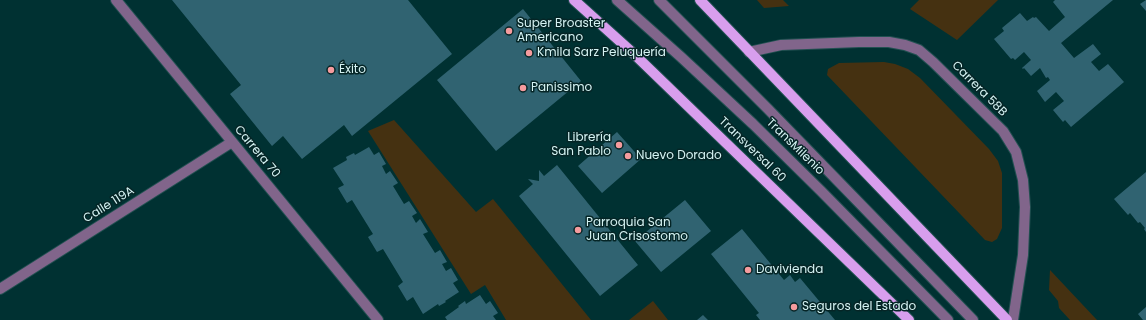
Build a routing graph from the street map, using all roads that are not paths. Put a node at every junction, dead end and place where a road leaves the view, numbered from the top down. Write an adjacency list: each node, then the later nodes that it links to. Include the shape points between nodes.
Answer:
1 (116, 0): 7 (street, Carrera 70)
2 (574, 0): 10 (main road, Transversal 60, via 634,54)
3 (617, 0): 11 (street, TransMilenio, via 759,130)
4 (659, 0): 12 (street, TransMilenio)
5 (700, 0): 6 (main road)
6 (749, 52): 13 (main road); 14 (street, Carrera 58B, via 782,45 890,42 905,45 919,50 933,62 1003,131 1016,152 1024,180 1023,255)
7 (232, 142): 8 (street, Calle 119A); 9 (street, Carrera 70)
8 (0, 289)
9 (378, 320)
10 (909, 320)
11 (948, 320)
12 (973, 320)
13 (1007, 320)
14 (1013, 320)

